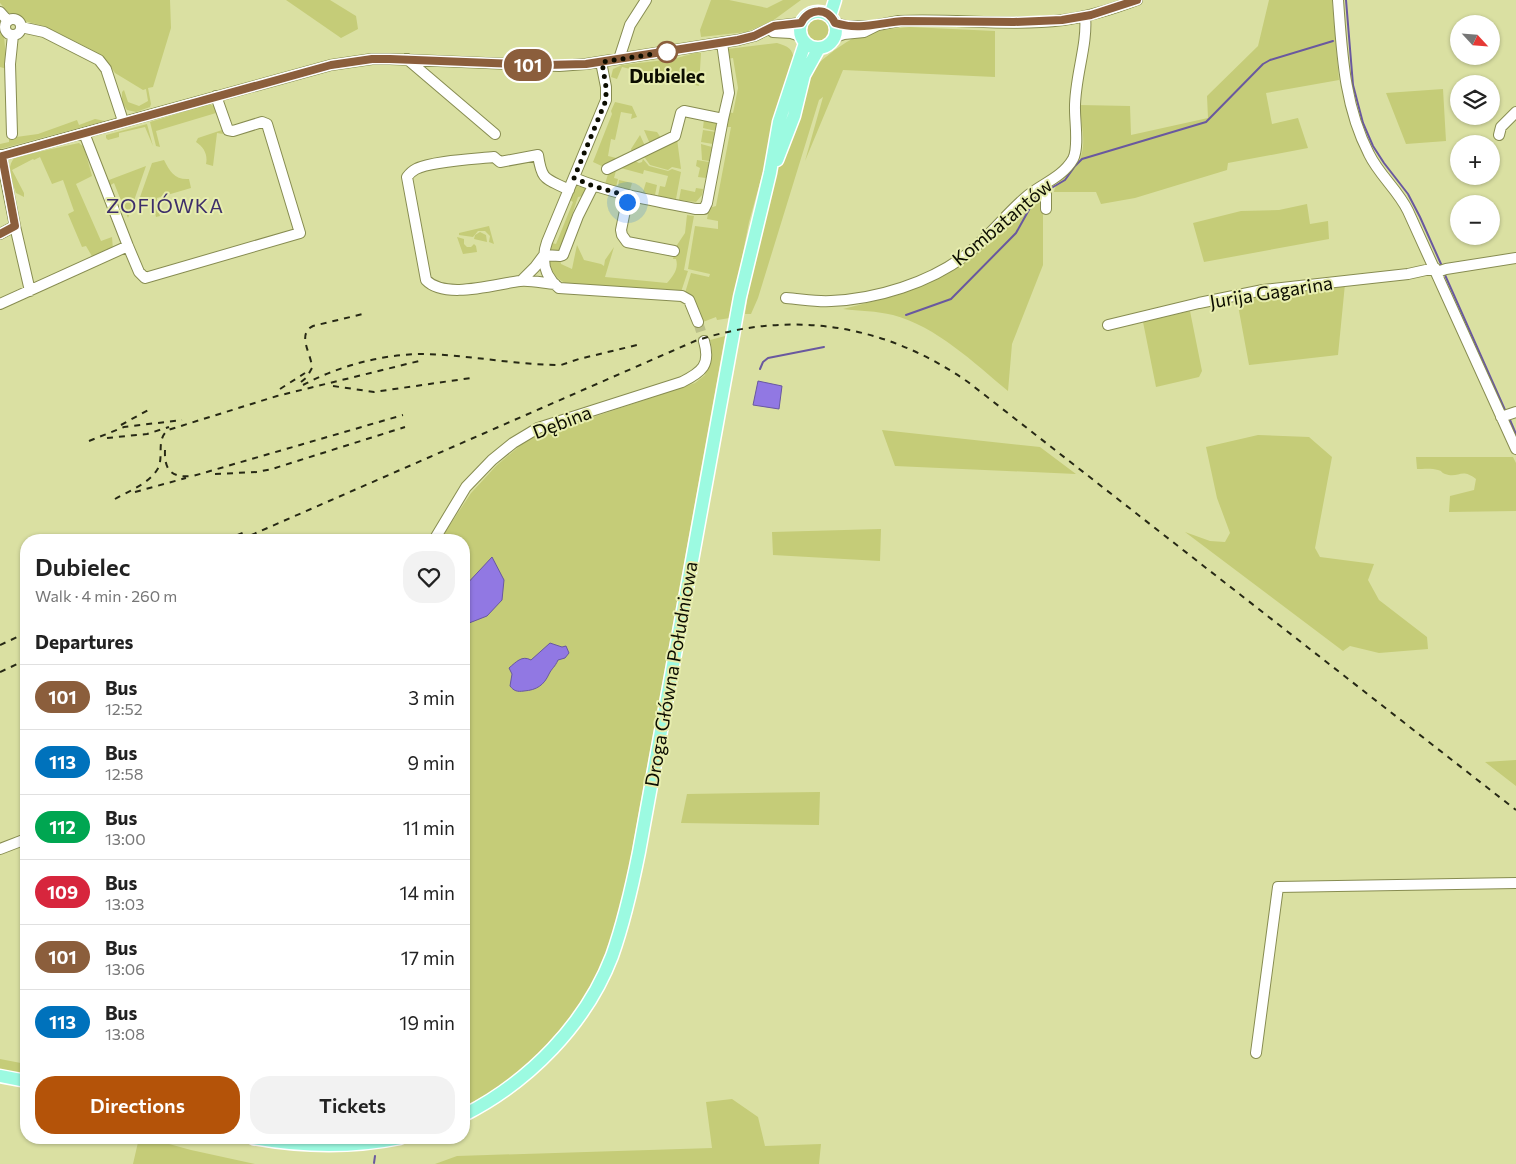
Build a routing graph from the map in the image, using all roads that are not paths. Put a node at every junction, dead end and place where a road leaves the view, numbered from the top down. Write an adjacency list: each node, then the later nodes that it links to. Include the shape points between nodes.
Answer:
1 (646, 0): 19 (street, via 630,25)
2 (824, 0): 6 (main road)
3 (836, 0): 9 (main road)
4 (1338, 0): 44 (street, via 1346,80 1356,126 1369,156 1404,202)
5 (1132, 1): 8 (street)
6 (816, 11): 9 (main road, via 824,12); 14 (main road, via 806,15)
7 (0, 12): 10 (street)
8 (1085, 16): 11 (street, via 1035,22 899,21); 35 (street, Kombatantów, via 1075,96 1074,156)
9 (833, 19): 11 (street, via 852,26); 15 (main road)
10 (8, 21): 12 (street, via 18,20); 13 (street, via 6,31)
11 (875, 26): 15 (street, via 864,32)
12 (21, 27): 13 (street); 24 (street, via 44,32 99,60 106,69)
13 (13, 34): 26 (street, via 10,56)
14 (802, 34): 16 (street, via 774,26 743,40); 17 (main road, via 810,46); 31 (main road, Droga Główna Południowa, via 779,122)
15 (835, 36): 17 (main road, via 830,44)
16 (722, 43): 19 (street); 23 (street, via 729,92)
17 (819, 48): 31 (main road, Droga Główna Południowa, via 807,69 792,122)
18 (408, 59): 20 (street, via 550,65); 21 (street, via 372,59 331,65); 27 (street)
19 (618, 59): 20 (street)
20 (602, 62): 32 (street, via 606,100)
21 (216, 96): 24 (street); 40 (street, via 228,130 262,122 267,124 300,233 145,278)
22 (1516, 112): 28 (street, via 1501,127)
23 (724, 120): 30 (street, via 684,111 675,136); 36 (street, via 704,209)
24 (123, 122): 25 (street)
25 (84, 133): 29 (street); 40 (street)
26 (12, 134)
27 (495, 134)
28 (1499, 134)
29 (1, 156): 38 (street)
30 (607, 169)
31 (770, 173): 63 (main road, Droga Główna Południowa, via 740,297 630,898 600,982 566,1034 512,1085)
32 (574, 178): 33 (street); 34 (street)
33 (593, 186): 36 (street); 42 (street, via 563,255)
34 (569, 190): 42 (street); 45 (street, via 544,178 538,155 500,162 494,157 440,163 418,168 407,177 426,280 432,286 468,289)
35 (1044, 190): 37 (street); 48 (street, Kombatantów, via 1027,196 965,255 933,275 895,290 840,300 821,302)
36 (628, 196): 41 (street, via 621,230 627,242)
37 (1046, 209)
38 (15, 226): 39 (street); 47 (street)
39 (0, 234)
40 (128, 246): 47 (street)
41 (674, 251)
42 (544, 255): 45 (street); 46 (street, via 543,264)
43 (1516, 258): 44 (street, Jurija Gagarina)
44 (1436, 270): 51 (street, Jurija Gagarina, via 1263,290); 54 (street)
45 (521, 281): 46 (street)
46 (555, 284): 50 (street, via 568,290 682,296 689,300)
47 (30, 291): 49 (street)
48 (786, 298)
49 (0, 304)
50 (698, 322)
51 (1108, 325)
52 (704, 341): 56 (street, Dębina, via 707,357 697,374 682,382 538,428 513,443 466,487)
53 (1516, 412): 54 (street)
54 (1501, 417): 55 (street)
55 (1516, 449)
56 (438, 534)
57 (20, 841): 58 (street)
58 (0, 849)
59 (1516, 884): 60 (street, via 1278,887)
60 (1256, 1053)
61 (0, 1076): 62 (main road)
62 (20, 1080)
63 (470, 1112)
64 (294, 1144): 65 (main road)
65 (357, 1144)

